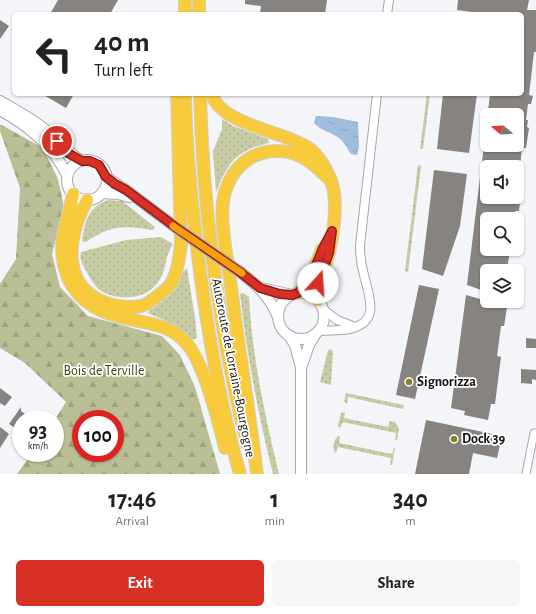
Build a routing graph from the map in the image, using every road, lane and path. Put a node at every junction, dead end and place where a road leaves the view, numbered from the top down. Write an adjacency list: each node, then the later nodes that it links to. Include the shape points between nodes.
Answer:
1 (185, 0): 4 (highway)
2 (199, 0): 5 (highway)
3 (389, 0): 6 (street)
4 (185, 12)
5 (199, 12)
6 (387, 12)
7 (176, 96): 21 (highway, via 179,262 170,286 153,300 141,306 106,304 81,285 74,272 71,257 78,215)
8 (185, 96): 23 (highway, Autoroute de Lorraine-Bourgogne, via 188,159)
9 (200, 96): 34 (highway, Autoroute de Lorraine-Bourgogne, via 214,279 240,416)
10 (212, 96): 17 (highway, via 225,112 245,123 307,147 322,162)
11 (377, 96): 28 (street, via 360,245 361,262 372,306 369,316)
12 (0, 101): 14 (main road, via 35,121 68,153)
13 (0, 110): 15 (main road, via 48,144)
14 (82, 161): 15 (main road, via 73,166); 16 (main road, via 99,165)
15 (67, 175): 19 (main road)
16 (106, 177): 18 (main road); 20 (main road)
17 (331, 181): 22 (highway, via 336,211); 34 (highway, via 315,164 299,155 279,150 260,153 242,162 230,179 225,193 224,236)
18 (102, 193): 20 (main road); 21 (main road)
19 (72, 194): 21 (main road); 33 (highway, via 62,248 67,274 74,291 93,307 116,316 142,320 166,328 188,344 198,363 227,453)
20 (136, 199): 23 (main road, bridge)
21 (87, 200)
22 (332, 231): 25 (highway, via 310,280); 26 (highway, via 329,253 318,283)
23 (197, 242): 24 (main road, bridge); 33 (highway, Autoroute de Lorraine-Bourgogne, via 210,335)
24 (260, 288): 25 (main road); 27 (main road)
25 (295, 294): 26 (main road, via 309,294); 27 (main road, via 280,306)
26 (321, 305): 28 (street, via 338,320); 29 (main road, via 324,321)
27 (278, 317): 30 (main road, via 281,328)
28 (355, 327): 29 (street)
29 (317, 333): 30 (main road, via 300,340); 31 (main road, via 309,345)
30 (289, 336): 31 (main road, via 295,345)
31 (301, 368): 35 (main road)
32 (535, 433): 36 (street)
33 (238, 469)
34 (256, 474)
35 (300, 474)
36 (526, 474)

